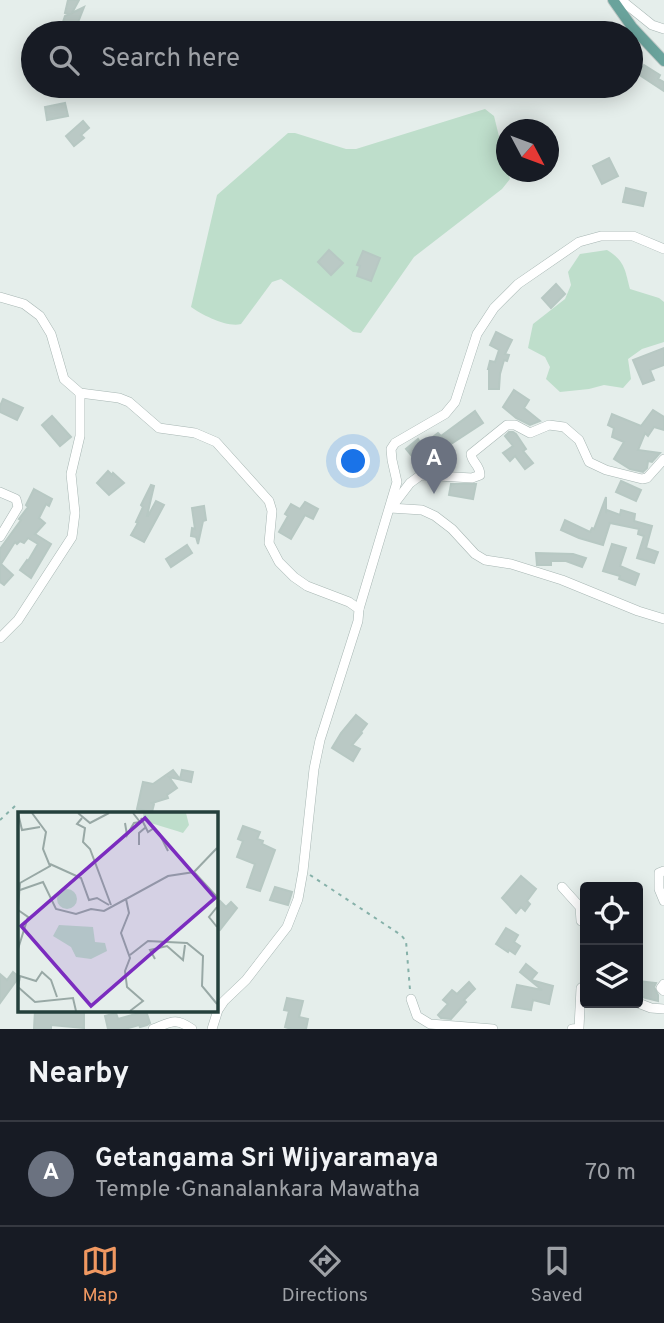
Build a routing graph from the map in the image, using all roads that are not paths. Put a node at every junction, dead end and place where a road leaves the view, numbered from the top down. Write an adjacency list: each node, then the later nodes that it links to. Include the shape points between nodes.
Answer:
1 (613, 1): 2 (main road); 3 (street, via 621,0)
2 (628, 21)
3 (664, 29)
4 (643, 39): 5 (main road)
5 (664, 61)
6 (664, 249): 11 (street, via 633,236 601,236 579,242 518,284 477,334 455,402 445,414 391,449 397,482)
7 (0, 296): 8 (street, via 40,316 51,334 64,379)
8 (80, 393): 13 (street, via 119,398 159,428 195,433 216,442 269,501 269,543 279,562 307,586); 15 (street, via 80,436 71,474 72,537 18,621)
9 (664, 459): 11 (street, via 642,479 589,463 579,440 564,427 548,425 530,433 508,425 471,454 480,475 421,475)
10 (0, 492): 12 (street, via 16,499 18,507)
11 (390, 508): 13 (street); 14 (street, via 422,510 435,516 485,560 562,580)
12 (0, 537)
13 (359, 609): 28 (street, via 314,769 298,899 287,927 224,1001)
14 (664, 619)
15 (0, 638)
16 (664, 871): 18 (street, via 659,873)
17 (562, 887): 19 (street)
18 (664, 901)
19 (580, 907)
20 (664, 984): 21 (street)
21 (664, 991)
22 (411, 999): 29 (street, via 417,1016 430,1024)
23 (643, 1004): 25 (street)
24 (580, 1008): 30 (street, via 579,1028)
25 (664, 1010)
26 (153, 1029): 27 (street, via 173,1021)
27 (192, 1029)
28 (212, 1029)
29 (493, 1029)
30 (572, 1029)

